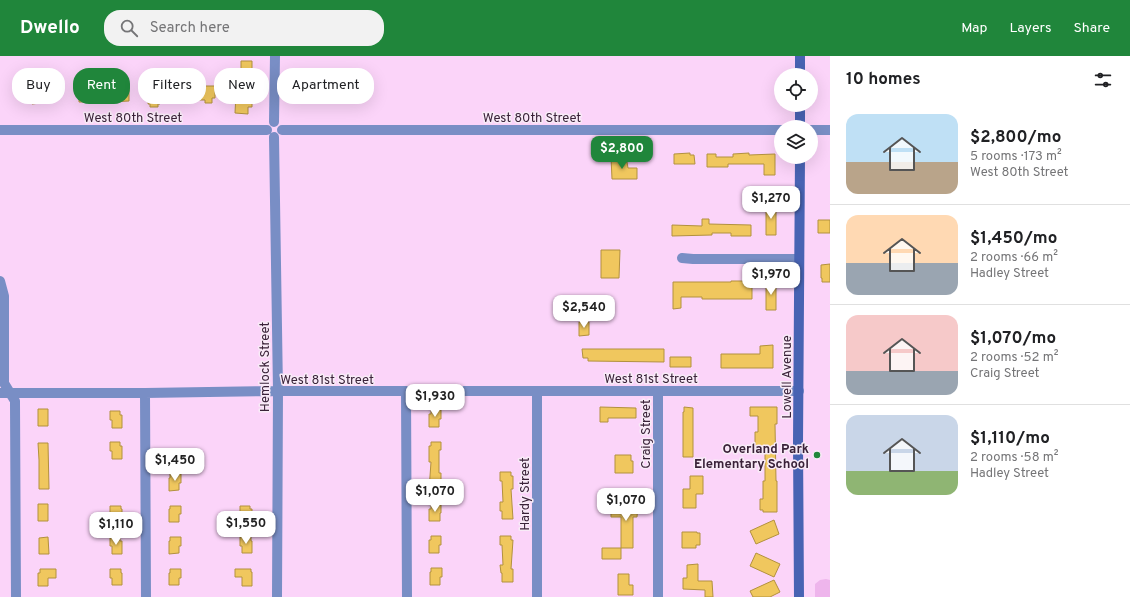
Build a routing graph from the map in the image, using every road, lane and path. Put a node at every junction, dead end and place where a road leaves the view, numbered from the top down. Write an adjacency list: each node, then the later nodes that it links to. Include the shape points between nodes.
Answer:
1 (275, 56): 4 (street)
2 (800, 56): 3 (street)
3 (800, 68)
4 (274, 122): 6 (street); 7 (street, via 280,125)
5 (0, 130): 6 (street, West 80th Street)
6 (267, 130): 11 (street, via 269,136)
7 (282, 130): 8 (street, West 80th Street); 11 (street, via 281,135)
8 (774, 130)
9 (818, 130): 10 (street)
10 (830, 130)
11 (274, 137): 16 (street, Hemlock Street)
12 (800, 164): 14 (street, Lowell Avenue)
13 (682, 258): 14 (street)
14 (799, 259): 19 (street, Lowell Avenue)
15 (0, 281): 21 (street, via 4,296)
16 (278, 391): 20 (street, West 81st Street); 22 (street, West 81st Street); 25 (street, Hemlock Street)
17 (537, 391): 18 (street, West 81st Street); 20 (street, West 81st Street); 27 (street, Hardy Street)
18 (658, 391): 19 (street, West 81st Street); 28 (street, Craig Street)
19 (799, 391): 29 (street, Lowell Avenue)
20 (406, 392): 26 (street)
21 (5, 393): 22 (street, West 81st Street); 23 (street, via 15,401)
22 (145, 393): 24 (street)
23 (16, 597)
24 (146, 597)
25 (277, 597)
26 (407, 597)
27 (537, 597)
28 (658, 597)
29 (799, 597)

